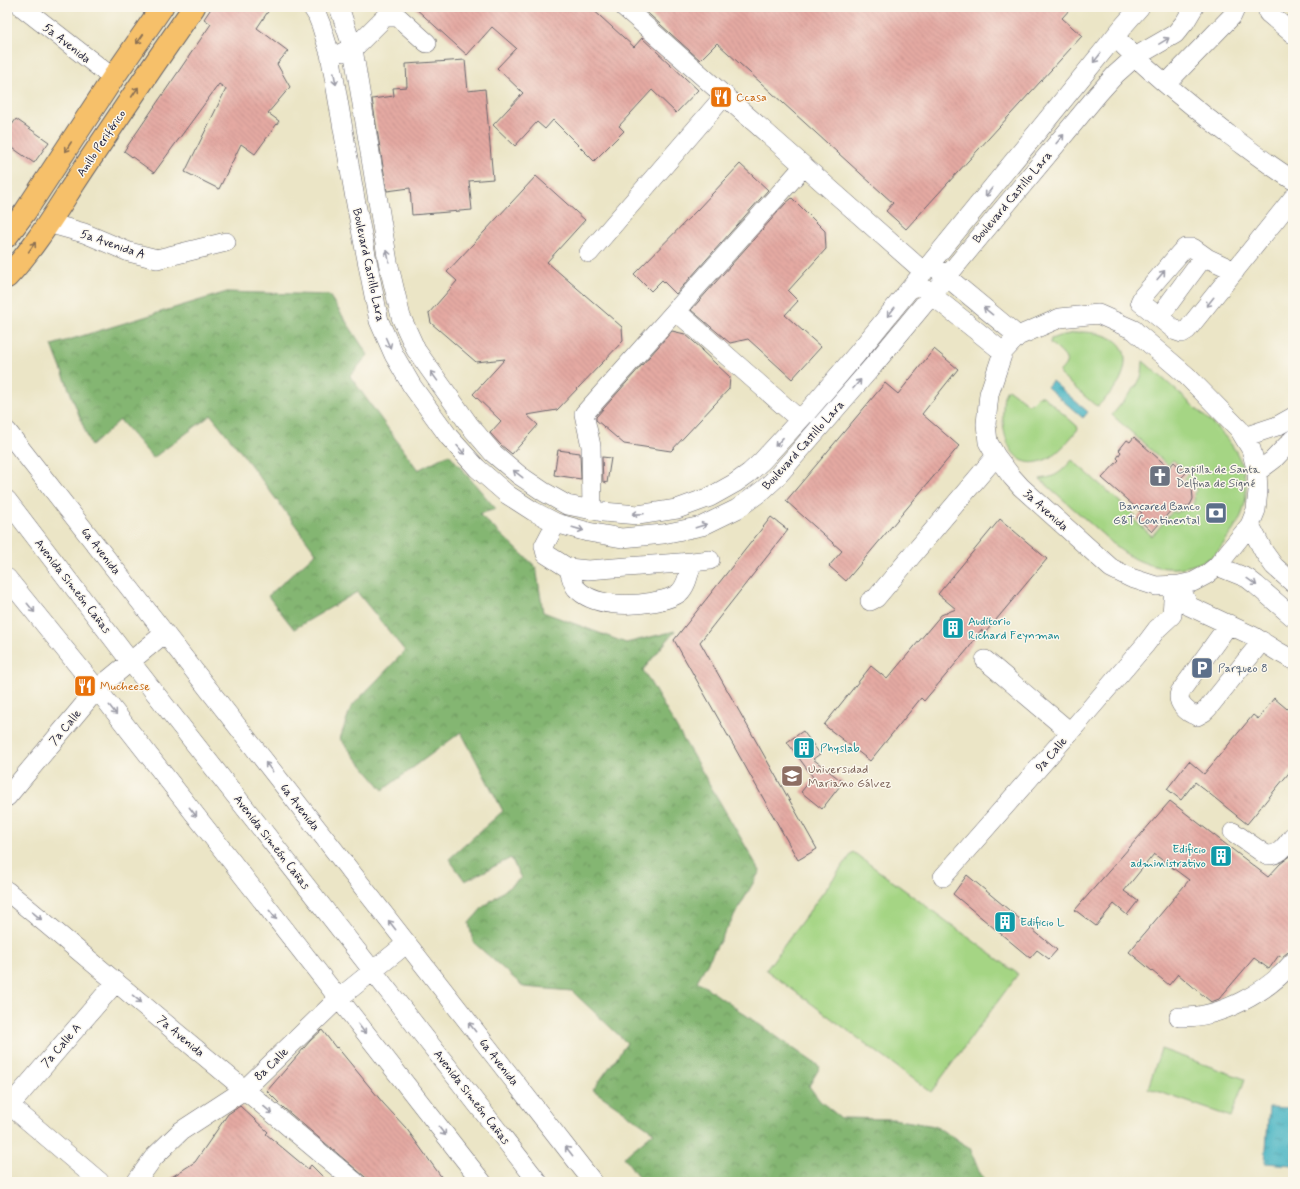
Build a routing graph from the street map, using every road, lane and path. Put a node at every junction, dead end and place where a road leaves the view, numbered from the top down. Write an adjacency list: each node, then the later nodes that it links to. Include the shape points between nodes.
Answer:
1 (22, 7): 18 (street, 5a Avenida)
2 (162, 7): 18 (highway, Anillo Periférico, one-way to 18)
3 (194, 7): 26 (highway, Anillo Periférico, one-way to 3)
4 (312, 7): 16 (street, Boulevard Castillo Lara, via 322,25)
5 (339, 7): 15 (street, Boulevard Castillo Lara)
6 (624, 7): 20 (street)
7 (1140, 7): 13 (street, Boulevard Castillo Lara)
8 (1194, 7): 17 (street, Boulevard Castillo Lara, one-way to 8, via 1175,34)
9 (1236, 7): 19 (street, via 1232,16)
10 (390, 12): 14 (street); 15 (street)
11 (1268, 12): 12 (street)
12 (1293, 34)
13 (1115, 37): 17 (street); 22 (street, Boulevard Castillo Lara, one-way to 22)
14 (427, 43)
15 (353, 49): 16 (street); 37 (street, Boulevard Castillo Lara, one-way to 15, via 388,262)
16 (330, 54): 39 (street, Boulevard Castillo Lara, one-way to 39)
17 (1134, 57): 19 (street); 24 (street, Boulevard Castillo Lara, one-way to 17, via 1098,94)
18 (113, 78): 27 (highway, Anillo Periférico, one-way to 27)
19 (1166, 84): 23 (street, via 1211,121)
20 (725, 95): 21 (street); 29 (street)
21 (804, 166): 32 (street); 36 (street)
22 (1006, 172): 24 (street); 32 (street, Boulevard Castillo Lara, one-way to 32)
23 (1293, 180)
24 (1022, 185): 33 (street, Boulevard Castillo Lara)
25 (1293, 198): 31 (street)
26 (48, 223): 28 (street, 5a Avenida A, via 84,233 129,252 157,259); 34 (highway, Anillo Periférico, one-way to 26)
27 (7, 236)
28 (226, 242)
29 (589, 253)
30 (1207, 258): 31 (street); 38 (street, via 1199,263); 38 (street, one-way to 30, via 1140,302 1143,296 1185,248 1193,248)
31 (1235, 271): 38 (street, one-way to 38, via 1187,330 1182,333 1176,331)
32 (924, 273): 33 (street); 35 (street); 42 (street, Boulevard Castillo Lara, one-way to 42)
33 (946, 276): 35 (street, Boulevard Castillo Lara); 40 (street, one-way to 33)
34 (7, 277)
35 (931, 295): 41 (street); 43 (street, Boulevard Castillo Lara)
36 (676, 311): 44 (street); 56 (street, via 584,414 591,446)
37 (401, 317): 39 (street); 54 (street, Boulevard Castillo Lara, one-way to 37, via 493,453 470,426 416,350)
38 (1159, 318)
39 (378, 321): 57 (street, Boulevard Castillo Lara, one-way to 57, via 412,386 448,437 477,468 508,495)
40 (1018, 336): 41 (street); 47 (street, via 1060,318 1098,314 1134,330 1186,376 1240,429)
41 (1003, 352): 50 (street, 3a Avenida, via 989,394 986,424 988,442)
42 (856, 356): 43 (street); 44 (street, Boulevard Castillo Lara)
43 (872, 368): 46 (street, Boulevard Castillo Lara, one-way to 43)
44 (804, 415): 46 (street); 52 (street, Boulevard Castillo Lara, one-way to 52)
45 (1293, 416): 47 (street, via 1277,426)
46 (824, 424): 53 (street, Boulevard Castillo Lara)
47 (1244, 437): 51 (street, via 1251,449)
48 (1293, 439): 51 (street)
49 (10, 441): 68 (street, 6a Avenida)
50 (996, 456): 64 (street, 3a Avenida, via 1021,487 1111,568 1156,586); 65 (street, via 876,598)
51 (1257, 472): 59 (street, via 1256,510)
52 (749, 473): 53 (street); 56 (street, Boulevard Castillo Lara, one-way to 56, via 717,494 677,509 638,515)
53 (763, 490): 58 (street, Boulevard Castillo Lara, one-way to 53, via 622,538 663,534 702,526 737,509)
54 (544, 492): 56 (street, Boulevard Castillo Lara, via 567,505); 57 (street)
55 (7, 500): 72 (street, Avenida Simeón Cañas)
56 (592, 510)
57 (533, 512): 58 (street, Boulevard Castillo Lara)
58 (556, 523): 61 (street, via 544,546 546,554)
59 (1250, 525): 60 (street); 63 (street, via 1274,566)
60 (1217, 566): 64 (street, via 1193,582); 66 (street, one-way to 66, via 1247,578)
61 (568, 568): 61 (street, via 588,570 701,561 679,593 668,599 623,605 607,603 586,595 576,587)
62 (7, 578): 73 (street, one-way to 73)
63 (1293, 584)
64 (1172, 586): 67 (street, via 1189,606); 74 (street, 9a Calle, via 1157,629)
65 (870, 601)
66 (1293, 617)
67 (1229, 624): 69 (street); 69 (street, via 1178,697 1179,702 1194,715 1197,716 1208,708)
68 (165, 633): 72 (street, 7a Calle); 80 (street, 6a Avenida, one-way to 68)
69 (1262, 641): 71 (street)
70 (984, 660): 74 (street)
71 (1293, 660)
72 (130, 661): 73 (street, 7a Calle); 82 (street, Avenida Simeón Cañas)
73 (97, 689): 75 (street, 7a Calle); 84 (street, one-way to 84)
74 (1070, 732): 78 (street, 9a Calle)
75 (7, 797)
76 (1233, 832): 77 (street, via 1266,855 1273,856 1279,853)
77 (1293, 836)
78 (943, 877)
79 (7, 891): 83 (street, 7a Avenida, one-way to 83)
80 (406, 944): 82 (street, 8a Calle); 93 (street, 6a Avenida, one-way to 80)
81 (1293, 962): 85 (street, via 1284,973 1254,996 1212,1014)
82 (373, 971): 84 (street, 8a Calle); 92 (street, Avenida Simeón Cañas)
83 (116, 982): 86 (street, 7a Avenida, one-way to 86); 87 (street, 7a Calle A)
84 (338, 999): 86 (street, 8a Calle); 91 (street, one-way to 91)
85 (1178, 1016)
86 (244, 1090): 89 (street, 8a Calle, via 181,1131 154,1157); 90 (street, 7a Avenida, one-way to 90)
87 (8, 1106): 88 (street)
88 (100, 1182)
89 (136, 1182)
90 (355, 1182)
91 (482, 1182)
92 (538, 1182)
93 (593, 1182)

